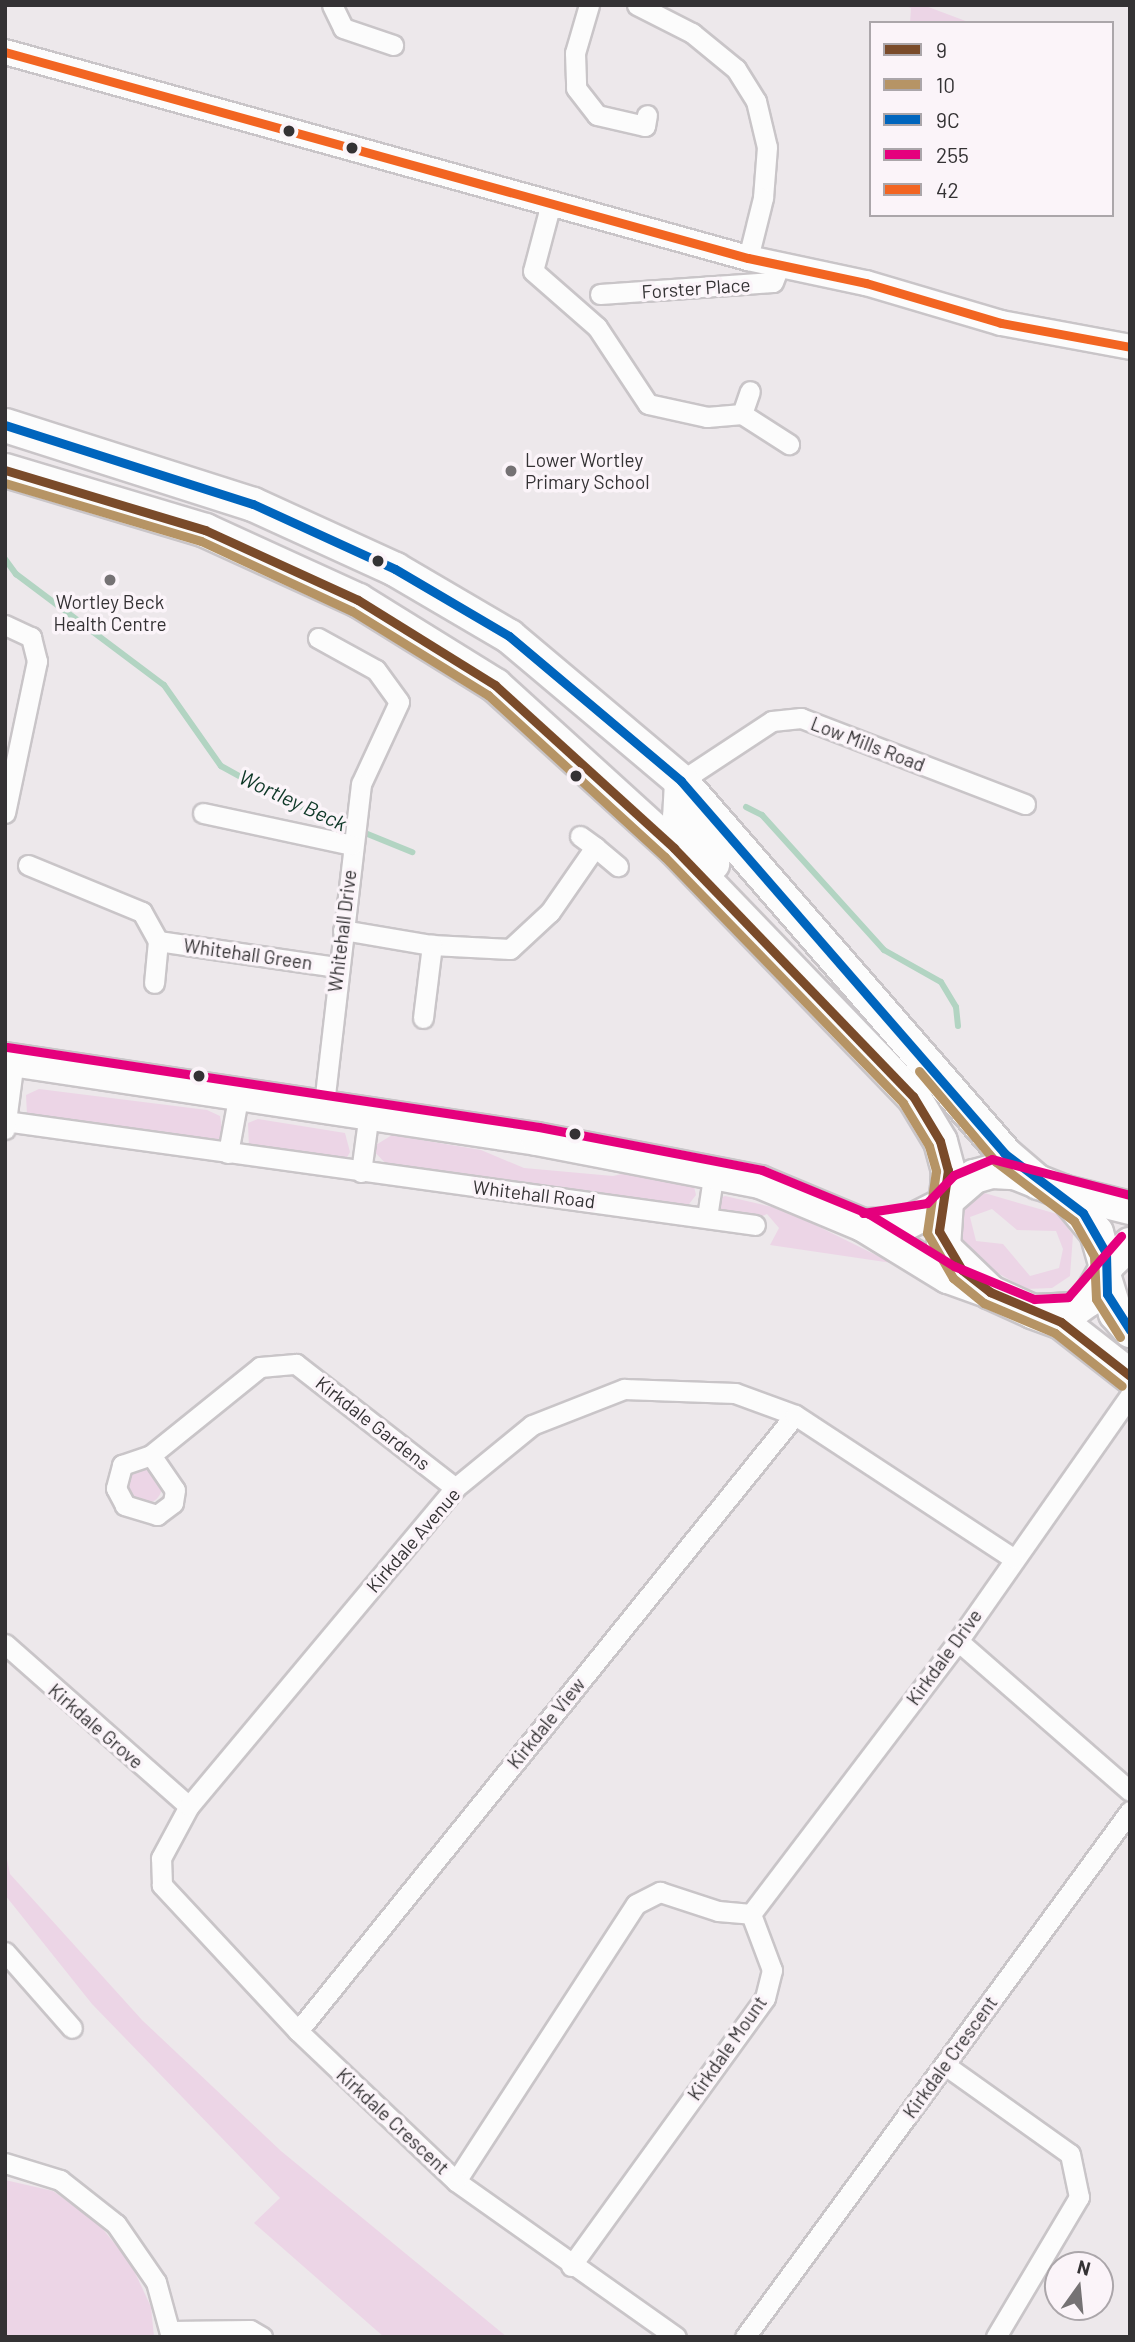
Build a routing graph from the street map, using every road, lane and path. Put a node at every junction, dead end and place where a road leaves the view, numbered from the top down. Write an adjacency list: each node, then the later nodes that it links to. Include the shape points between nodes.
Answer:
1 (332, 5): 4 (street, via 343,28)
2 (589, 5): 6 (street, via 575,52 576,88 597,115 645,126)
3 (637, 5): 8 (street, via 692,33 736,69 756,101 767,147 763,198)
4 (393, 45)
5 (5, 52): 7 (street)
6 (647, 115)
7 (551, 203): 8 (street); 13 (street, via 533,271 597,327 648,404 707,417)
8 (748, 258): 9 (street)
9 (780, 264): 10 (street, Forster Place, via 774,282); 11 (street, via 1001,323)
10 (600, 294)
11 (1130, 347)
12 (750, 391): 13 (street)
13 (742, 414): 15 (street)
14 (5, 425): 19 (highway, via 253,505 395,569 509,636)
15 (789, 444)
16 (5, 470): 29 (highway, via 205,530 358,600 439,647 504,693)
17 (10, 625): 21 (street, via 36,646 37,661)
18 (318, 638): 23 (street, Whitehall Drive, via 376,670 399,702 362,784)
19 (681, 781): 20 (street, Low Mills Road, via 772,721 801,718); 29 (highway, via 679,817); 41 (highway, via 1004,1153)
20 (1025, 804)
21 (5, 813)
22 (203, 813): 23 (street)
23 (352, 845): 26 (street, Whitehall Drive)
24 (28, 865): 27 (street, Whitehall Green, via 142,912)
25 (618, 866): 28 (street, via 588,842 550,912 510,949)
26 (343, 930): 28 (street); 30 (street, Whitehall Drive)
27 (158, 941): 30 (street, Whitehall Green); 31 (street, Whitehall Green)
28 (432, 945): 32 (street)
29 (773, 947): 42 (highway, via 913,1096 940,1141 948,1170)
30 (337, 967): 35 (street, Whitehall Drive)
31 (153, 983)
32 (424, 1018)
33 (10, 1060): 34 (main road); 37 (street)
34 (239, 1093): 35 (main road); 38 (street)
35 (324, 1105): 36 (main road)
36 (369, 1113): 39 (street); 40 (main road)
37 (6, 1124): 38 (street, Whitehall Road)
38 (228, 1153): 39 (street, Whitehall Road)
39 (361, 1171): 44 (street, Whitehall Road)
40 (714, 1171): 44 (street); 46 (main road, via 760,1182)
41 (1050, 1187): 42 (highway, via 992,1171 974,1176); 43 (main road); 48 (highway, via 1096,1232)
42 (945, 1202): 46 (main road, via 905,1224); 49 (highway, via 943,1247)
43 (1130, 1208)
44 (707, 1217): 45 (street, Whitehall Road)
45 (755, 1225)
46 (863, 1225): 49 (main road, via 948,1277)
47 (1130, 1244): 48 (main road)
48 (1105, 1270): 50 (highway, via 1074,1309); 51 (highway, via 1115,1313)
49 (990, 1292): 50 (highway)
50 (1031, 1311): 52 (highway, via 1061,1322)
51 (1130, 1330)
52 (1130, 1376)
53 (1130, 1395): 57 (street, Kirkdale Drive)
54 (795, 1415): 56 (street, Kirkdale Avenue, via 735,1393 624,1389 532,1425); 57 (street, Kirkdale Avenue); 67 (street, Kirkdale View)
55 (151, 1455): 56 (street, Kirkdale Gardens, via 260,1367 296,1364)
56 (455, 1488): 61 (street, Kirkdale Avenue)
57 (1013, 1559): 58 (street, Kirkdale Drive)
58 (958, 1641): 60 (street); 64 (street, Kirkdale Drive)
59 (5, 1644): 61 (street, Kirkdale Grove)
60 (1130, 1791)
61 (189, 1806): 63 (street, Kirkdale Avenue)
62 (1130, 1811): 68 (street, Kirkdale Crescent)
63 (162, 1858): 67 (street, Kirkdale Crescent, via 162,1885)
64 (751, 1914): 70 (street, via 718,1911 660,1892 636,1904); 71 (street, Kirkdale Mount, via 772,1970 765,1998)
65 (5, 1952): 66 (street)
66 (72, 2028)
67 (298, 2031): 70 (street, Kirkdale Crescent)
68 (944, 2064): 75 (street, Kirkdale Crescent); 76 (street, via 1070,2154 1079,2197)
69 (5, 2163): 72 (street, via 60,2180 116,2224 146,2261)
70 (456, 2181): 71 (street, Kirkdale Crescent)
71 (571, 2266): 74 (street, Kirkdale Crescent)
72 (171, 2334): 73 (street, via 250,2330)
73 (262, 2337)
74 (676, 2337)
75 (745, 2337)
76 (996, 2337)

